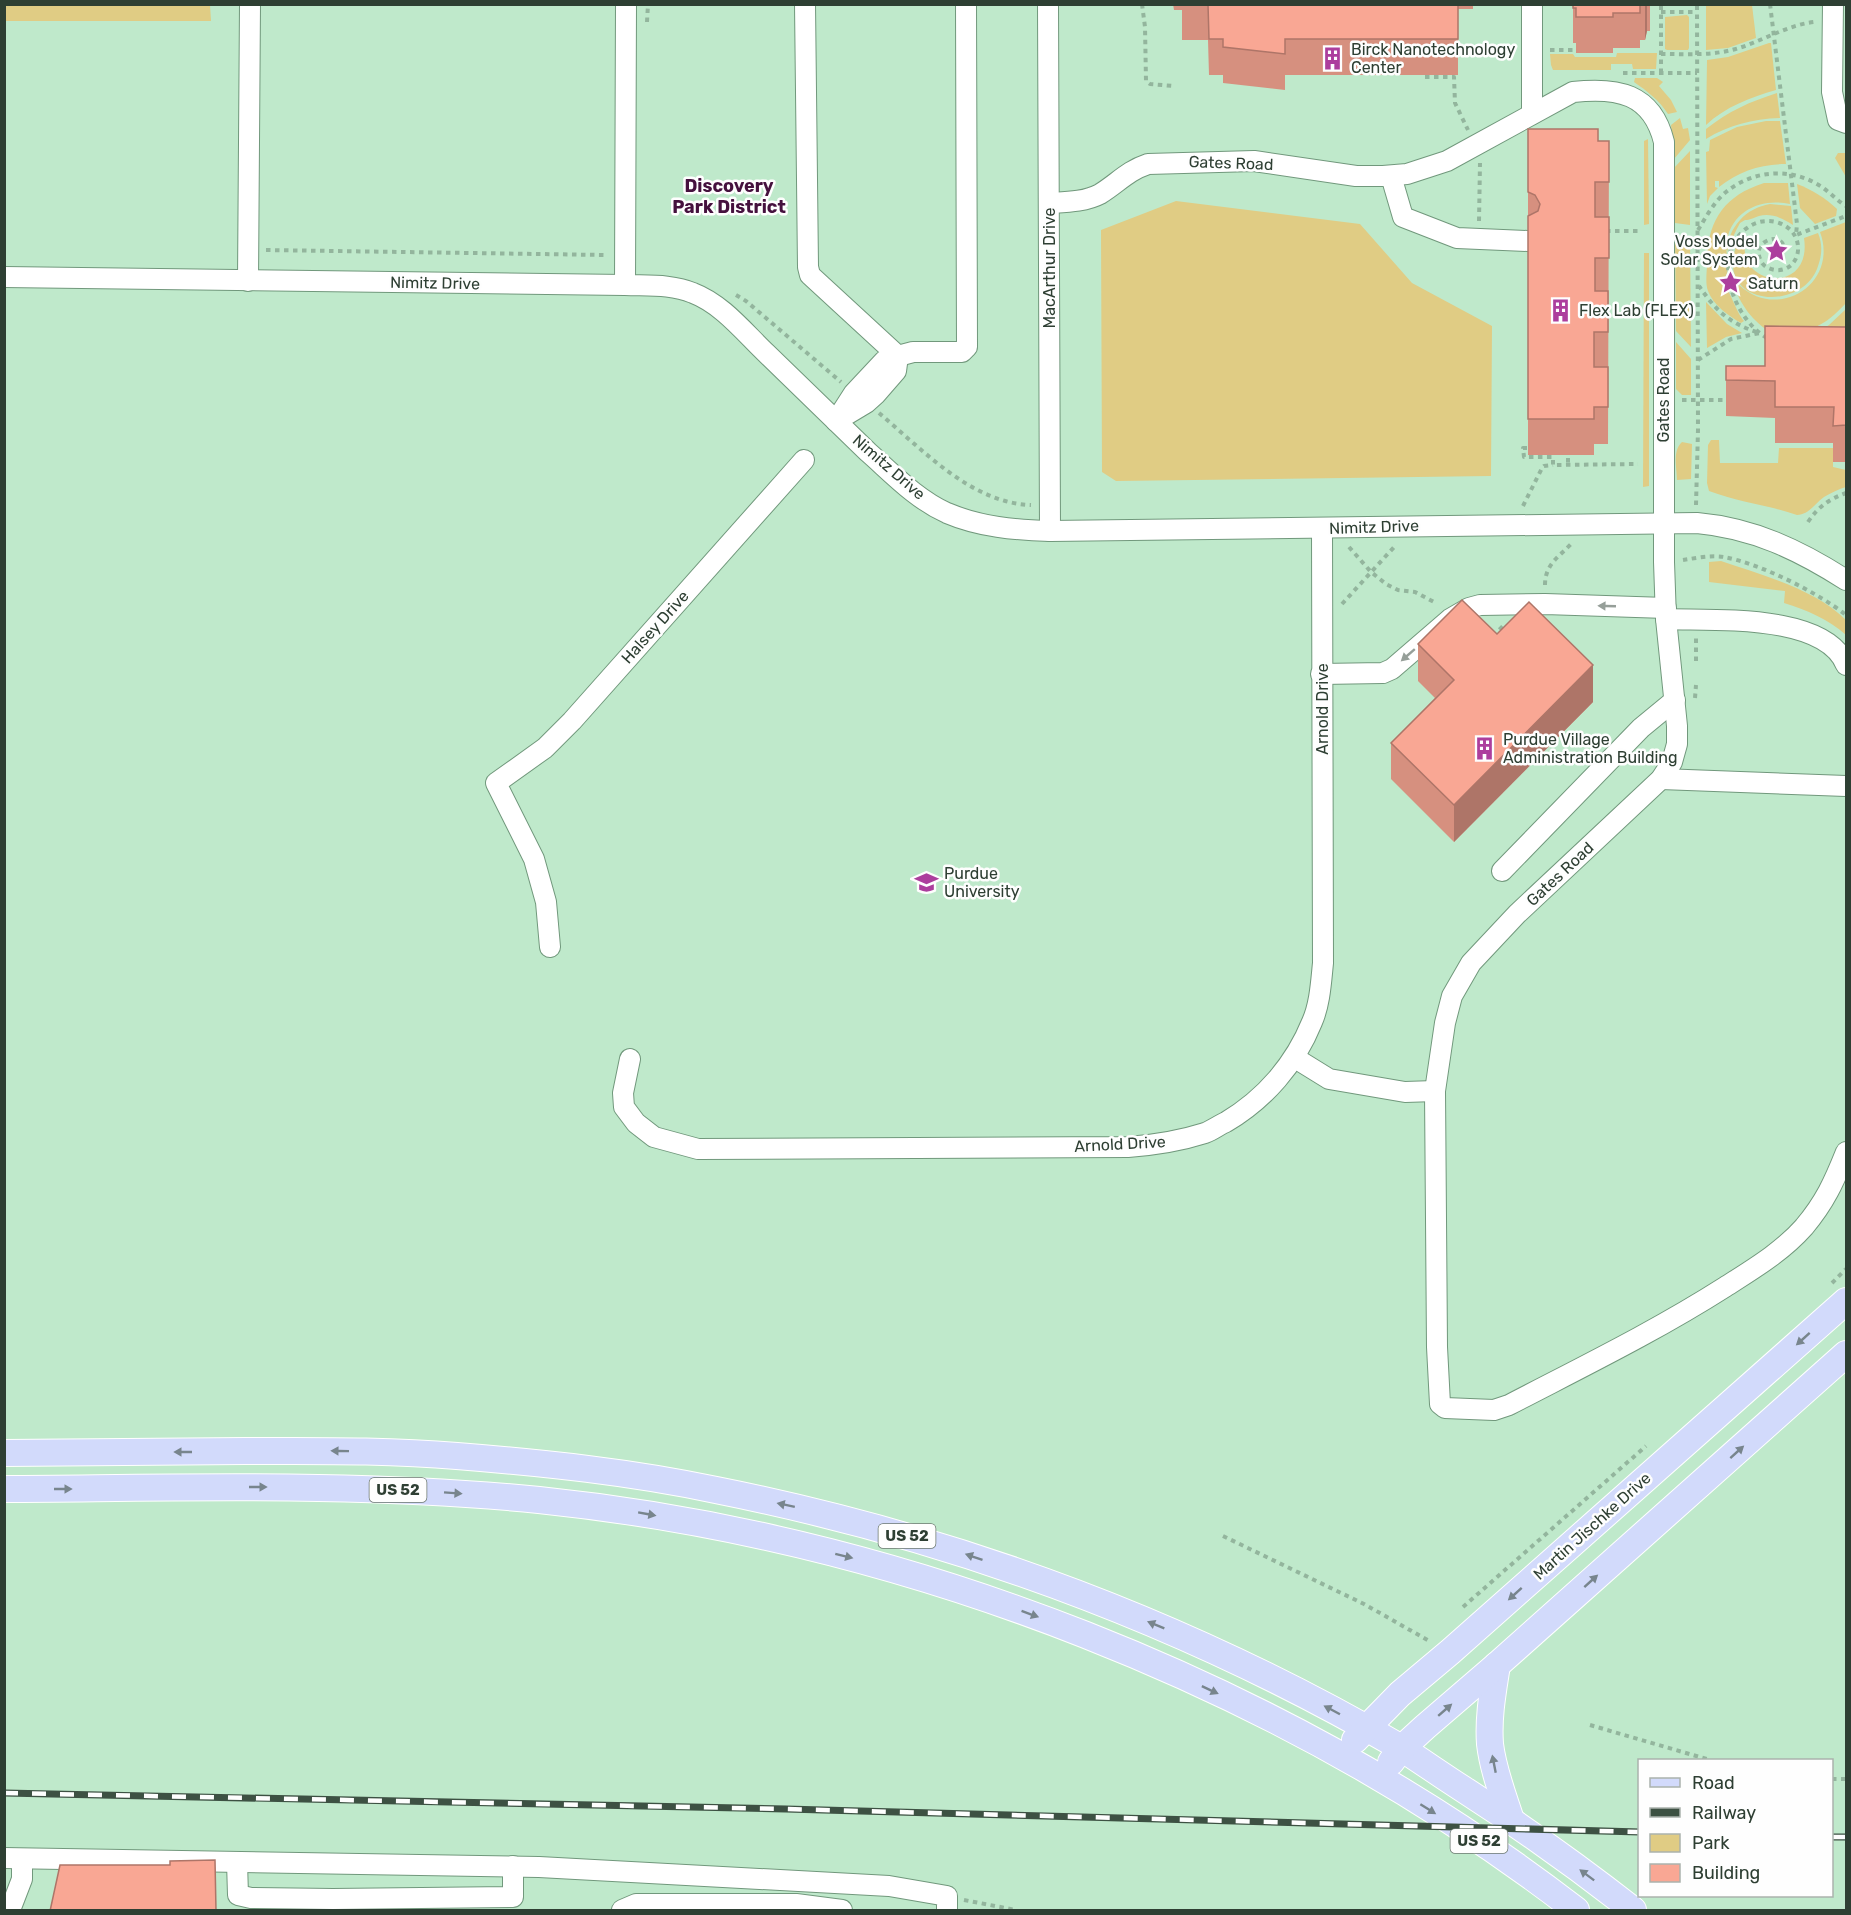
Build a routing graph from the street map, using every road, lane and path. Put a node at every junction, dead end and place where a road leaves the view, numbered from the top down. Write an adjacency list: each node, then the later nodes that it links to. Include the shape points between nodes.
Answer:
1 (250, 4): 37 (street)
2 (626, 4): 39 (street)
3 (804, 4): 46 (street, via 810,275)
4 (966, 4): 46 (street, via 966,347 962,352 913,352)
5 (1048, 4): 28 (street, MacArthur Drive)
6 (1142, 4): 21 (path, via 1146,81)
7 (1532, 4): 16 (street)
8 (1661, 4): 11 (path)
9 (1697, 4): 12 (path)
10 (1770, 4): 14 (path)
11 (1661, 12): 12 (path); 17 (path)
12 (1697, 12): 18 (path)
13 (1833, 13): 14 (path); 23 (street, via 1832,92 1838,120)
14 (1774, 34): 18 (path, via 1720,53); 26 (path)
15 (1576, 50): 16 (path)
16 (1531, 51): 22 (street)
17 (1661, 54): 18 (path); 19 (path)
18 (1697, 54): 31 (path)
19 (1661, 73)
20 (1425, 78): 24 (path, via 1454,77 1455,103)
21 (1173, 86)
22 (1532, 114): 27 (street, Gates Road, via 1447,161); 48 (street, Gates Road, via 1573,92 1623,93 1640,102 1661,131)
23 (1846, 123)
24 (1470, 133)
25 (1480, 158): 35 (path)
26 (1791, 174): 29 (path, via 1820,185); 31 (path, via 1756,176 1739,183 1713,206); 34 (path)
27 (1391, 176): 28 (street, Gates Road, via 1356,176 1254,161 1148,164 1134,169 1100,194 1078,201); 35 (street, via 1403,217 1457,238)
28 (1049, 203): 64 (street, MacArthur Drive)
29 (1846, 206)
30 (1846, 216): 34 (path)
31 (1698, 230): 43 (path)
32 (1605, 231): 33 (path)
33 (1638, 231)
34 (1796, 235): 38 (path, via 1798,252 1787,268 1769,269 1759,258 1760,246 1773,238 1779,240 1784,245 1781,256); 44 (path, via 1777,222 1762,221 1746,228 1732,246 1729,270 1735,303)
35 (1479, 239): 36 (street)
36 (1528, 241)
37 (248, 249): 39 (path); 41 (street)
38 (1770, 255)
39 (625, 256): 42 (street)
40 (4, 277): 41 (street, Nimitz Drive)
41 (248, 281): 42 (street, Nimitz Drive)
42 (625, 285): 51 (street, Nimitz Drive, via 671,288 706,299)
43 (1698, 285): 44 (path, via 1731,322); 47 (path)
44 (1760, 333): 45 (path); 47 (path, via 1731,339)
45 (1770, 339)
46 (898, 356): 51 (street, via 896,371 876,394)
47 (1698, 360): 49 (path)
48 (1663, 399): 49 (path); 62 (street, Gates Road)
49 (1698, 400): 50 (path); 59 (path)
50 (1733, 400)
51 (836, 421): 64 (street, Nimitz Drive, via 912,492 947,513 982,525)
52 (1527, 448): 57 (path, via 1523,448 1524,457 1553,457)
53 (1568, 458): 55 (path)
54 (804, 460): 86 (street, Halsey Drive, via 572,721 544,748 496,783 537,868 546,902)
55 (1568, 464): 56 (path); 57 (path)
56 (1638, 464)
57 (1553, 465): 60 (path, via 1542,468)
58 (1846, 493): 61 (path, via 1816,510)
59 (1696, 504)
60 (1523, 507)
61 (1808, 522)
62 (1663, 523): 63 (street, Nimitz Drive); 70 (street, Nimitz Drive, via 1707,524 1755,535 1813,559); 75 (street, Gates Road)
63 (1322, 528): 64 (street, Nimitz Drive); 81 (street, Arnold Drive)
64 (1050, 531)
65 (1572, 542): 74 (path, via 1549,567)
66 (1395, 546): 69 (path)
67 (1349, 547): 69 (path)
68 (1683, 560): 76 (path, via 1718,556 1753,566 1803,587)
69 (1371, 572): 71 (path, via 1398,590 1415,592); 72 (path)
70 (1846, 580)
71 (1436, 603)
72 (1341, 604)
73 (1518, 604): 74 (street); 78 (path, via 1512,617); 81 (street, one-way to 81, via 1469,608 1383,673)
74 (1545, 604): 75 (street, one-way to 74)
75 (1666, 614): 80 (street, via 1763,622 1809,632 1832,646); 82 (street, Gates Road)
76 (1846, 615)
77 (1696, 635): 79 (path)
78 (1488, 641)
79 (1696, 662)
80 (1846, 665)
81 (1321, 674): 87 (street, Arnold Drive, via 1323,963 1313,1020)
82 (1675, 700): 83 (street, Gates Road, via 1677,744); 85 (street, via 1641,728)
83 (1661, 779): 84 (street); 89 (street, Gates Road, via 1516,914 1471,963 1452,996)
84 (1846, 786)
85 (1502, 871)
86 (549, 947)
87 (1294, 1058): 88 (street, Arnold Drive, via 1264,1093 1237,1115 1208,1132 1166,1143 1111,1148 698,1149 654,1137 636,1123 624,1107); 89 (street, via 1329,1079 1405,1092)
88 (630, 1059)
89 (1436, 1091): 90 (street, Gates Road, via 1437,1347 1440,1404 1445,1408 1494,1410 1509,1405 1704,1300 1778,1253 1828,1196)
90 (1846, 1152)
91 (1846, 1301): 96 (main road, Martin Jischke Drive, one-way to 96)
92 (1846, 1354): 97 (main road, one-way to 92)
93 (4, 1452): 99 (main road, US 52, one-way to 93, via 1180,1635 1052,1583 888,1531 712,1489 546,1464 452,1455 305,1451)
94 (4, 1489): 101 (main road, US 52, one-way to 101, via 361,1488 439,1492 628,1511 713,1526 873,1563 1037,1616 1151,1662)
95 (1222, 1536): 96 (path, via 1364,1604)
96 (1450, 1652): 99 (main road, Martin Jischke Drive)
97 (1497, 1665): 100 (main road, one-way to 97); 104 (main road, one-way to 97, via 1490,1744)
98 (1590, 1725): 102 (path)
99 (1365, 1728): 100 (main road, US 52); 101 (main road, Martin Jischke Drive)
100 (1401, 1749): 103 (main road); 104 (main road, US 52)
101 (1342, 1756): 103 (main road, US 52)
102 (1703, 1759)
103 (1378, 1778): 113 (main road, US 52, one-way to 113, via 1506,1859)
104 (1510, 1820): 114 (main road, US 52, one-way to 104)
105 (13, 1859): 106 (street); 109 (street, via 22,1879 12,1905)
106 (237, 1862): 107 (street); 107 (street, via 238,1895 251,1898 513,1897)
107 (513, 1866): 108 (street, via 890,1886)
108 (947, 1904): 112 (path)
109 (4, 1908)
110 (622, 1911): 111 (street, via 636,1904 796,1904)
111 (842, 1911)
112 (1016, 1911)
113 (1576, 1911)
114 (1633, 1911)

